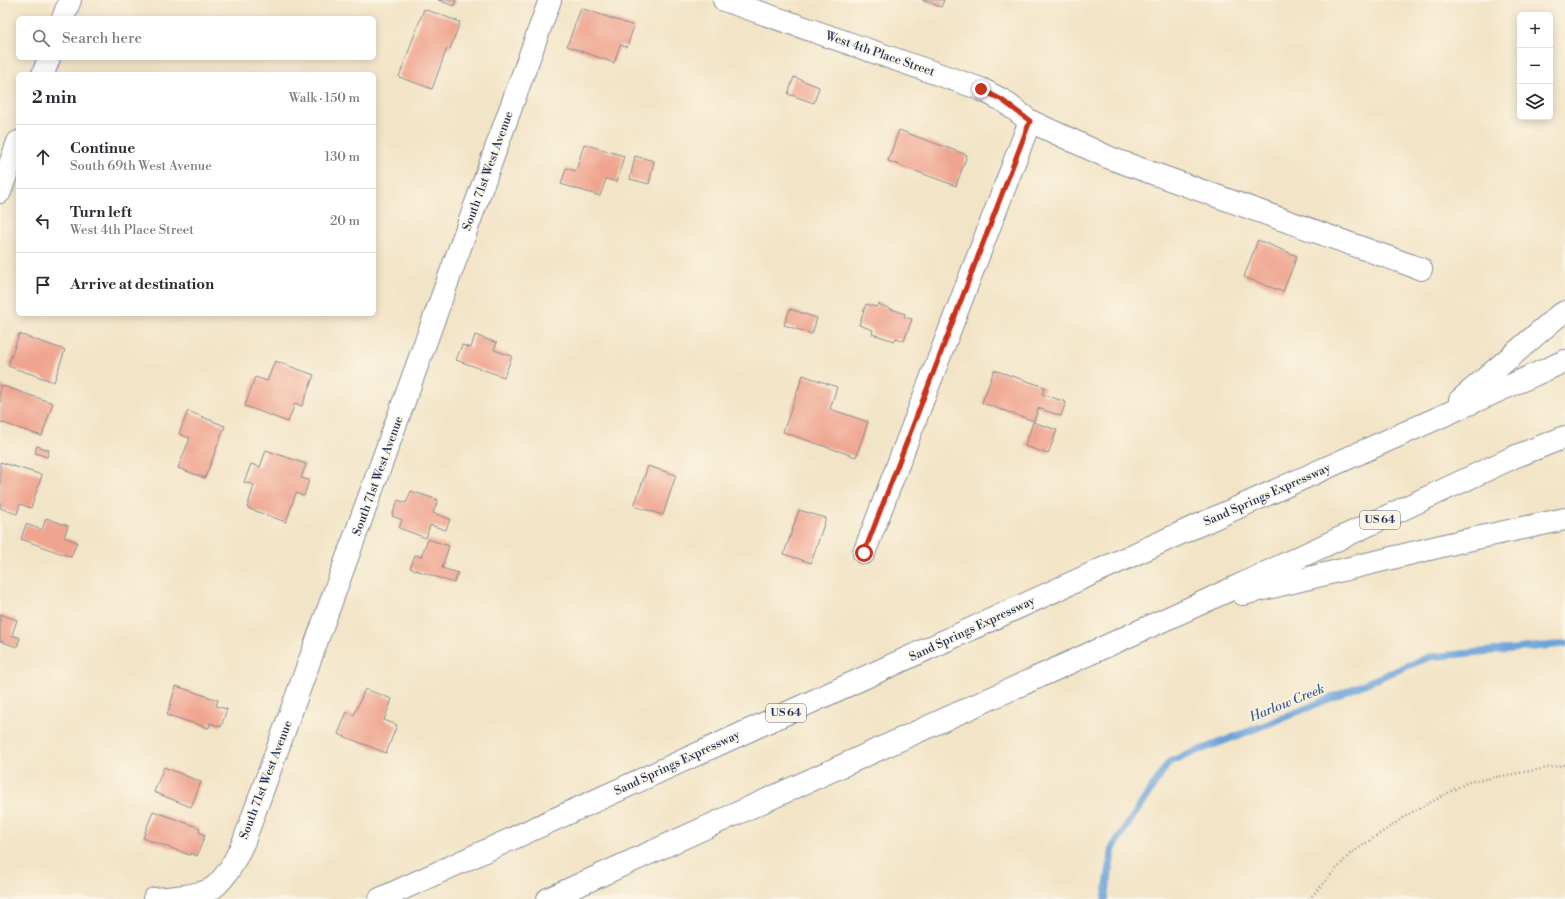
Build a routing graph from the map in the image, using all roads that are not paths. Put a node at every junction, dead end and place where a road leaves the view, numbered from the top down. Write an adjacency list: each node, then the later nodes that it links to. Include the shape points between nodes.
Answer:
1 (70, 0): 4 (main road)
2 (550, 0): 18 (main road, South 71st West Avenue, via 244,841 234,861 212,889 187,896)
3 (724, 0): 7 (main road, West 4th Place Street, via 981,89 1002,100)
4 (64, 16)
5 (48, 60): 6 (main road)
6 (44, 72)
7 (1030, 121): 10 (main road, West 4th Place Street, via 1110,158); 16 (main road)
8 (16, 148): 9 (main road)
9 (0, 192)
10 (1421, 269)
11 (1565, 312): 13 (main road)
12 (1565, 361): 13 (main road, Sand Springs Expressway / US 64)
13 (1442, 416): 19 (main road, Sand Springs Expressway / US 64)
14 (1565, 437): 17 (main road, US 64, via 1514,457)
15 (1565, 519): 17 (main road)
16 (864, 553)
17 (1196, 605): 20 (main road, US 64)
18 (154, 899)
19 (380, 899)
20 (548, 899)

